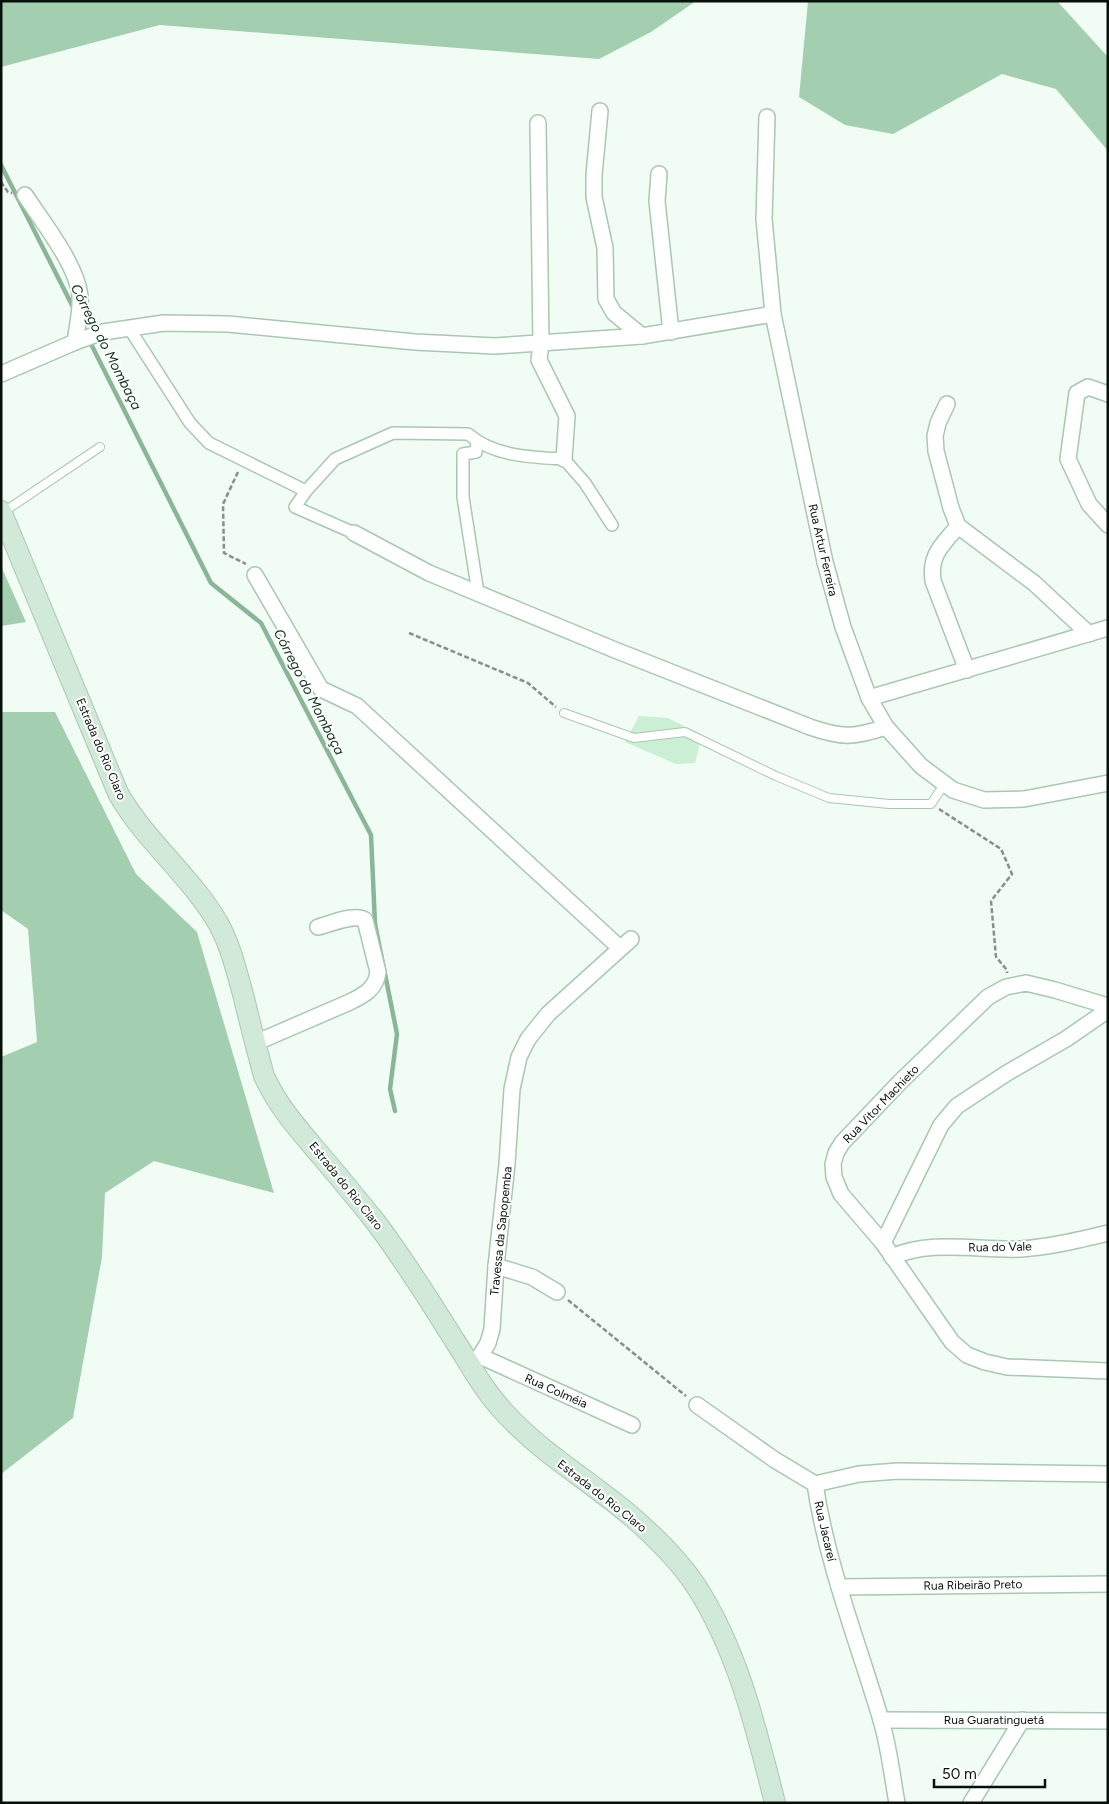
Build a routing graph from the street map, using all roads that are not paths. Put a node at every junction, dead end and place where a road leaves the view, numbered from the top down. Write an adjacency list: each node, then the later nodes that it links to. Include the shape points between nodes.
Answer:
1 (600, 111): 9 (street, via 594,197 604,248 606,299 614,313)
2 (767, 117): 6 (street, Rua Artur Ferreira, via 764,219)
3 (538, 123): 11 (street)
4 (659, 174): 8 (street, via 657,200)
5 (26, 195): 10 (street, via 64,255 80,294)
6 (773, 314): 8 (street); 29 (street, Rua Artur Ferreira, via 825,562 843,627)
7 (128, 328): 10 (street, via 103,332); 11 (street, via 164,323 228,324 455,344); 18 (street, via 190,423 209,443)
8 (672, 332): 9 (street)
9 (642, 336): 11 (street)
10 (75, 342): 12 (street)
11 (541, 343): 17 (street, via 539,360 567,416)
12 (1, 374)
13 (1108, 394): 22 (street, via 1088,387 1077,393 1068,459 1089,504)
14 (947, 404): 21 (street, via 938,423 936,451)
15 (477, 441): 17 (street, via 509,454); 18 (street, via 468,434 394,433 335,460); 25 (street, via 476,452 463,454 463,497)
16 (100, 447): 19 (lane)
17 (564, 460): 20 (street, via 585,483)
18 (306, 491): 23 (street, via 295,507)
19 (2, 512): 36 (main road, Estrada do Rio Claro, via 118,794 128,811 200,897 229,944)
20 (612, 525)
21 (958, 526): 27 (street, via 1034,583); 28 (street, via 937,552 932,570 933,581)
22 (1108, 526)
23 (354, 533): 25 (street, via 429,573)
24 (255, 575): 40 (street, Travessa da Sapopemba, via 321,689 357,706 625,944 548,1014 528,1039 519,1057 512,1089)
25 (478, 593): 31 (street, via 817,730 849,736)
26 (1108, 628): 27 (street)
27 (1089, 634): 28 (street)
28 (967, 670): 29 (street)
29 (869, 698): 31 (street, Rua Artur Ferreira)
30 (564, 713): 32 (lane, via 634,738 685,732 829,798 931,804)
31 (886, 726): 32 (street, Rua Artur Ferreira, via 920,766)
32 (945, 783): 33 (street, Rua Artur Ferreira, via 953,790 984,800 1024,799)
33 (1108, 783)
34 (318, 927): 36 (street, via 355,917 365,920 378,972 374,987 350,1002)
35 (1108, 1008): 38 (street, via 1066,1040 958,1106 940,1125); 38 (street, Rua Vitor Machieto, via 1026,983 1006,987 988,998 900,1082 842,1144 833,1164 841,1194)
36 (255, 1043): 42 (main road, Estrada do Rio Claro, via 264,1076 280,1105 387,1237)
37 (1108, 1233): 39 (street, Rua do Vale, via 1021,1249 924,1249 906,1251)
38 (883, 1243): 39 (street, Rua Vitor Machieto)
39 (892, 1258): 43 (street, Rua Vitor Machieto, via 952,1342 967,1355 1007,1367)
40 (496, 1266): 41 (street, via 532,1277); 42 (street, Travessa da Sapopemba, via 492,1329 488,1343)
41 (557, 1292)
42 (475, 1360): 45 (street, Rua Colméia); 53 (main road, Estrada do Rio Claro, via 486,1390 504,1413 548,1453 630,1515 665,1548 695,1584 718,1624 736,1671 754,1722)
43 (1108, 1371)
44 (697, 1405): 47 (street, via 775,1460)
45 (632, 1425)
46 (1108, 1474): 47 (street, Rua Jacareí, via 898,1471 859,1474)
47 (816, 1484): 49 (street, Rua Jacareí)
48 (1108, 1584): 49 (street, Rua Ribeirão Preto)
49 (839, 1587): 50 (street, Rua Jacareí)
50 (881, 1720): 51 (street, Rua Guaratinguetá); 54 (street, Rua Jacareí)
51 (1022, 1720): 52 (street, Rua Guaratinguetá); 55 (street)
52 (1108, 1721)
53 (775, 1803)
54 (897, 1803)
55 (970, 1803)

